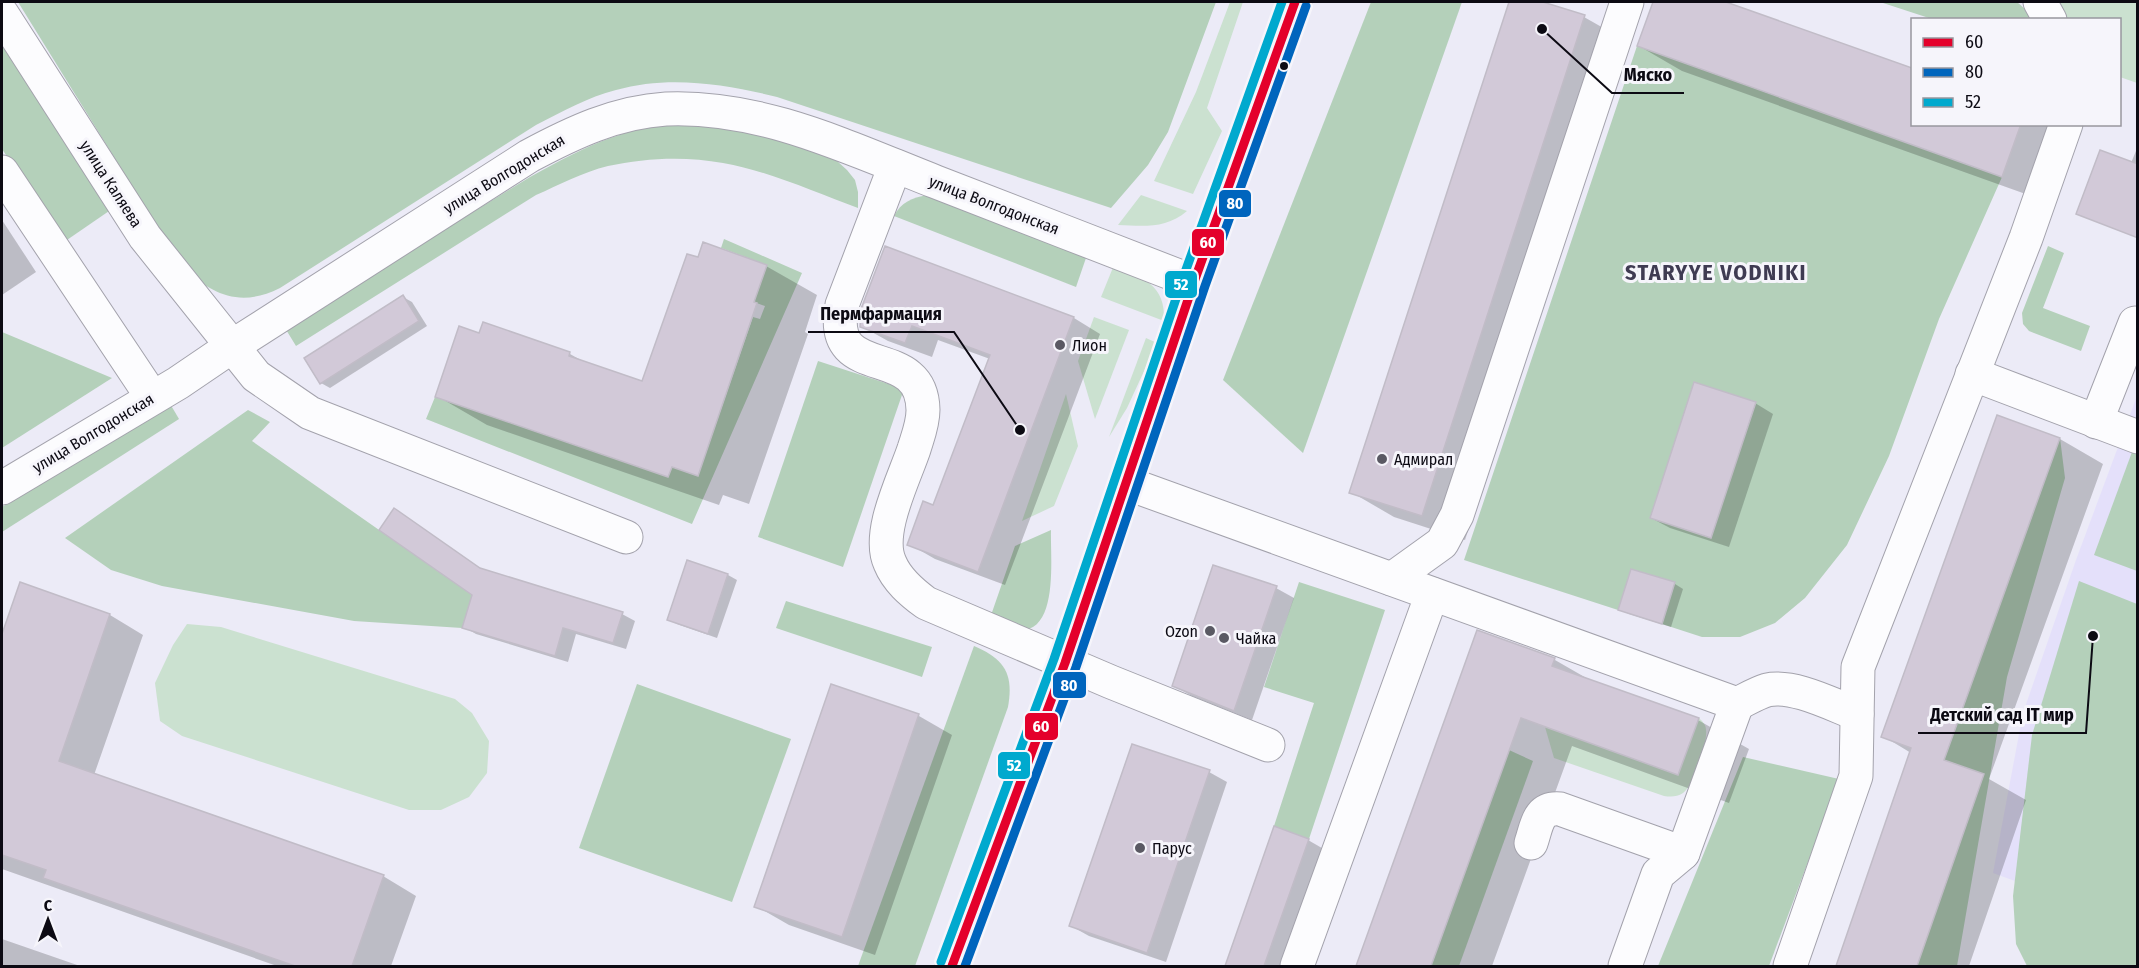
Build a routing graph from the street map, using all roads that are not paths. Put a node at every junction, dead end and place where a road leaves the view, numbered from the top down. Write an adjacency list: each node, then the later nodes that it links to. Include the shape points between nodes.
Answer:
1 (1295, 2): 9 (street)
2 (1627, 2): 19 (street, via 1457,515 1442,543)
3 (2040, 2): 5 (street)
4 (2, 14): 11 (street, улица Каляева, via 145,237)
5 (2049, 18)
6 (2065, 126): 12 (street)
7 (895, 166): 9 (street, улица Волгодонская); 11 (street, улица Волгодонская, via 794,126 742,115 664,109 620,116 573,132 530,156); 21 (street, via 842,305 839,325 843,339 854,352 910,376 922,398 921,429 888,524 889,561 898,578 926,603)
8 (2, 172): 13 (street)
9 (1194, 282): 16 (street)
10 (2138, 324): 14 (street)
11 (231, 347): 13 (street, улица Волгодонская); 18 (street, улица Каляева, via 266,385 310,413)
12 (1972, 374): 14 (street); 23 (street, via 1858,667)
13 (152, 397): 17 (street, улица Волгодонская)
14 (2096, 422): 15 (street)
15 (2138, 437)
16 (1126, 483): 19 (street); 21 (street)
17 (2, 488)
18 (626, 537)
19 (1392, 579): 20 (street)
20 (1432, 594): 22 (street); 28 (street)
21 (1065, 663): 24 (street); 27 (street)
22 (1737, 704): 23 (street, via 1767,690 1779,689); 26 (street)
23 (1857, 714): 30 (street, via 1856,776)
24 (1268, 745)
25 (1530, 843): 26 (street, via 1540,816 1551,808)
26 (1683, 853): 29 (street, via 1658,874)
27 (952, 966)
28 (1297, 966)
29 (1625, 966)
30 (1790, 966)

